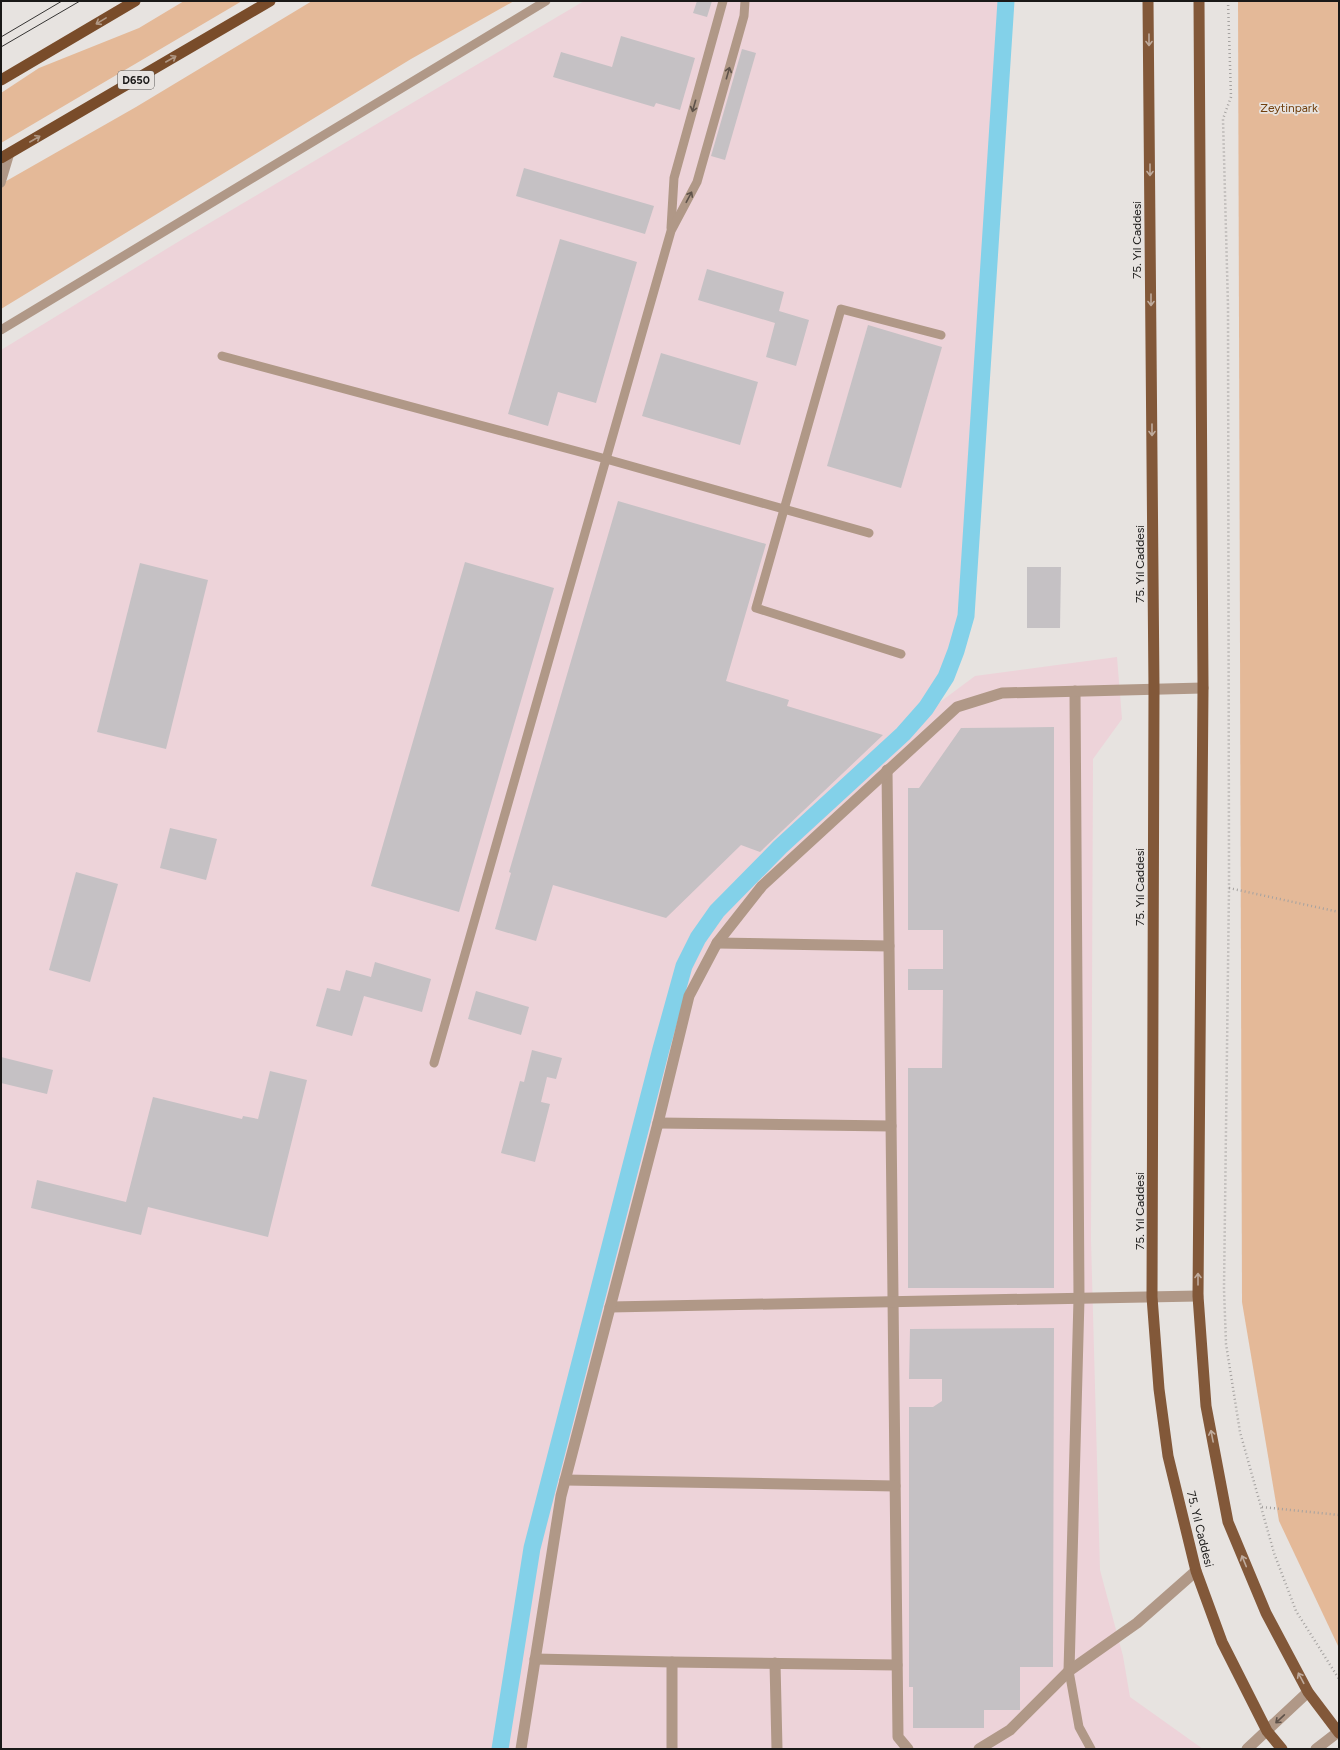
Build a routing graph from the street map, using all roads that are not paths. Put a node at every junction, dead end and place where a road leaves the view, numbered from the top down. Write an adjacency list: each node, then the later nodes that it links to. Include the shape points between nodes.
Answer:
1 (135, 1): 8 (highway, one-way to 8)
2 (270, 1): 9 (highway, D650, one-way to 2)
3 (546, 1): 12 (lane)
4 (724, 1): 11 (lane, one-way to 11, via 674,178)
5 (745, 1): 11 (lane, one-way to 5, via 697,182 744,16)
6 (1148, 1): 20 (main road, 75. Yıl Caddesi, one-way to 20)
7 (1199, 1): 19 (main road)
8 (1, 80)
9 (6, 156): 10 (lane)
10 (1, 183)
11 (671, 232): 15 (lane)
12 (1, 330)
13 (941, 335): 16 (lane, via 841,309)
14 (222, 356): 15 (lane)
15 (606, 459): 16 (lane); 25 (lane)
16 (784, 509): 17 (lane); 18 (lane, via 756,608)
17 (869, 533)
18 (901, 654)
19 (1203, 688): 20 (street); 28 (main road, one-way to 19)
20 (1154, 689): 21 (street); 29 (main road, 75. Yıl Caddesi)
21 (1075, 691): 22 (street, via 1002,692 956,707); 30 (street)
22 (888, 770): 23 (street, via 762,886); 24 (street)
23 (717, 943): 24 (street); 26 (street, via 689,996)
24 (889, 946): 27 (street)
25 (434, 1063)
26 (658, 1123): 27 (street); 32 (street)
27 (891, 1126): 31 (street)
28 (1198, 1296): 29 (street); 41 (main road, one-way to 28, via 1266,1613 1228,1522 1206,1406)
29 (1152, 1297): 30 (street); 35 (main road, 75. Yıl Caddesi, via 1159,1389 1168,1456)
30 (1079, 1298): 31 (street); 40 (street)
31 (893, 1302): 32 (street); 34 (street)
32 (610, 1307): 33 (street)
33 (565, 1480): 34 (street); 36 (street)
34 (895, 1486): 39 (street)
35 (1196, 1571): 40 (street, via 1137,1623); 42 (main road, 75. Yıl Caddesi, via 1222,1642)
36 (535, 1659): 37 (street); 44 (street)
37 (672, 1662): 38 (street); 45 (street)
38 (775, 1664): 39 (street); 46 (street)
39 (897, 1665): 47 (street, via 898,1737)
40 (1069, 1671): 48 (street, via 1010,1730); 49 (lane, via 1079,1727)
41 (1308, 1692): 42 (street, one-way to 42); 43 (main road)
42 (1267, 1731): 50 (street); 51 (main road, 75. Yıl Caddesi)
43 (1339, 1733): 52 (street)
44 (521, 1749)
45 (672, 1749)
46 (777, 1749)
47 (908, 1749)
48 (980, 1749)
49 (1091, 1749)
50 (1247, 1749)
51 (1282, 1749)
52 (1316, 1749)

